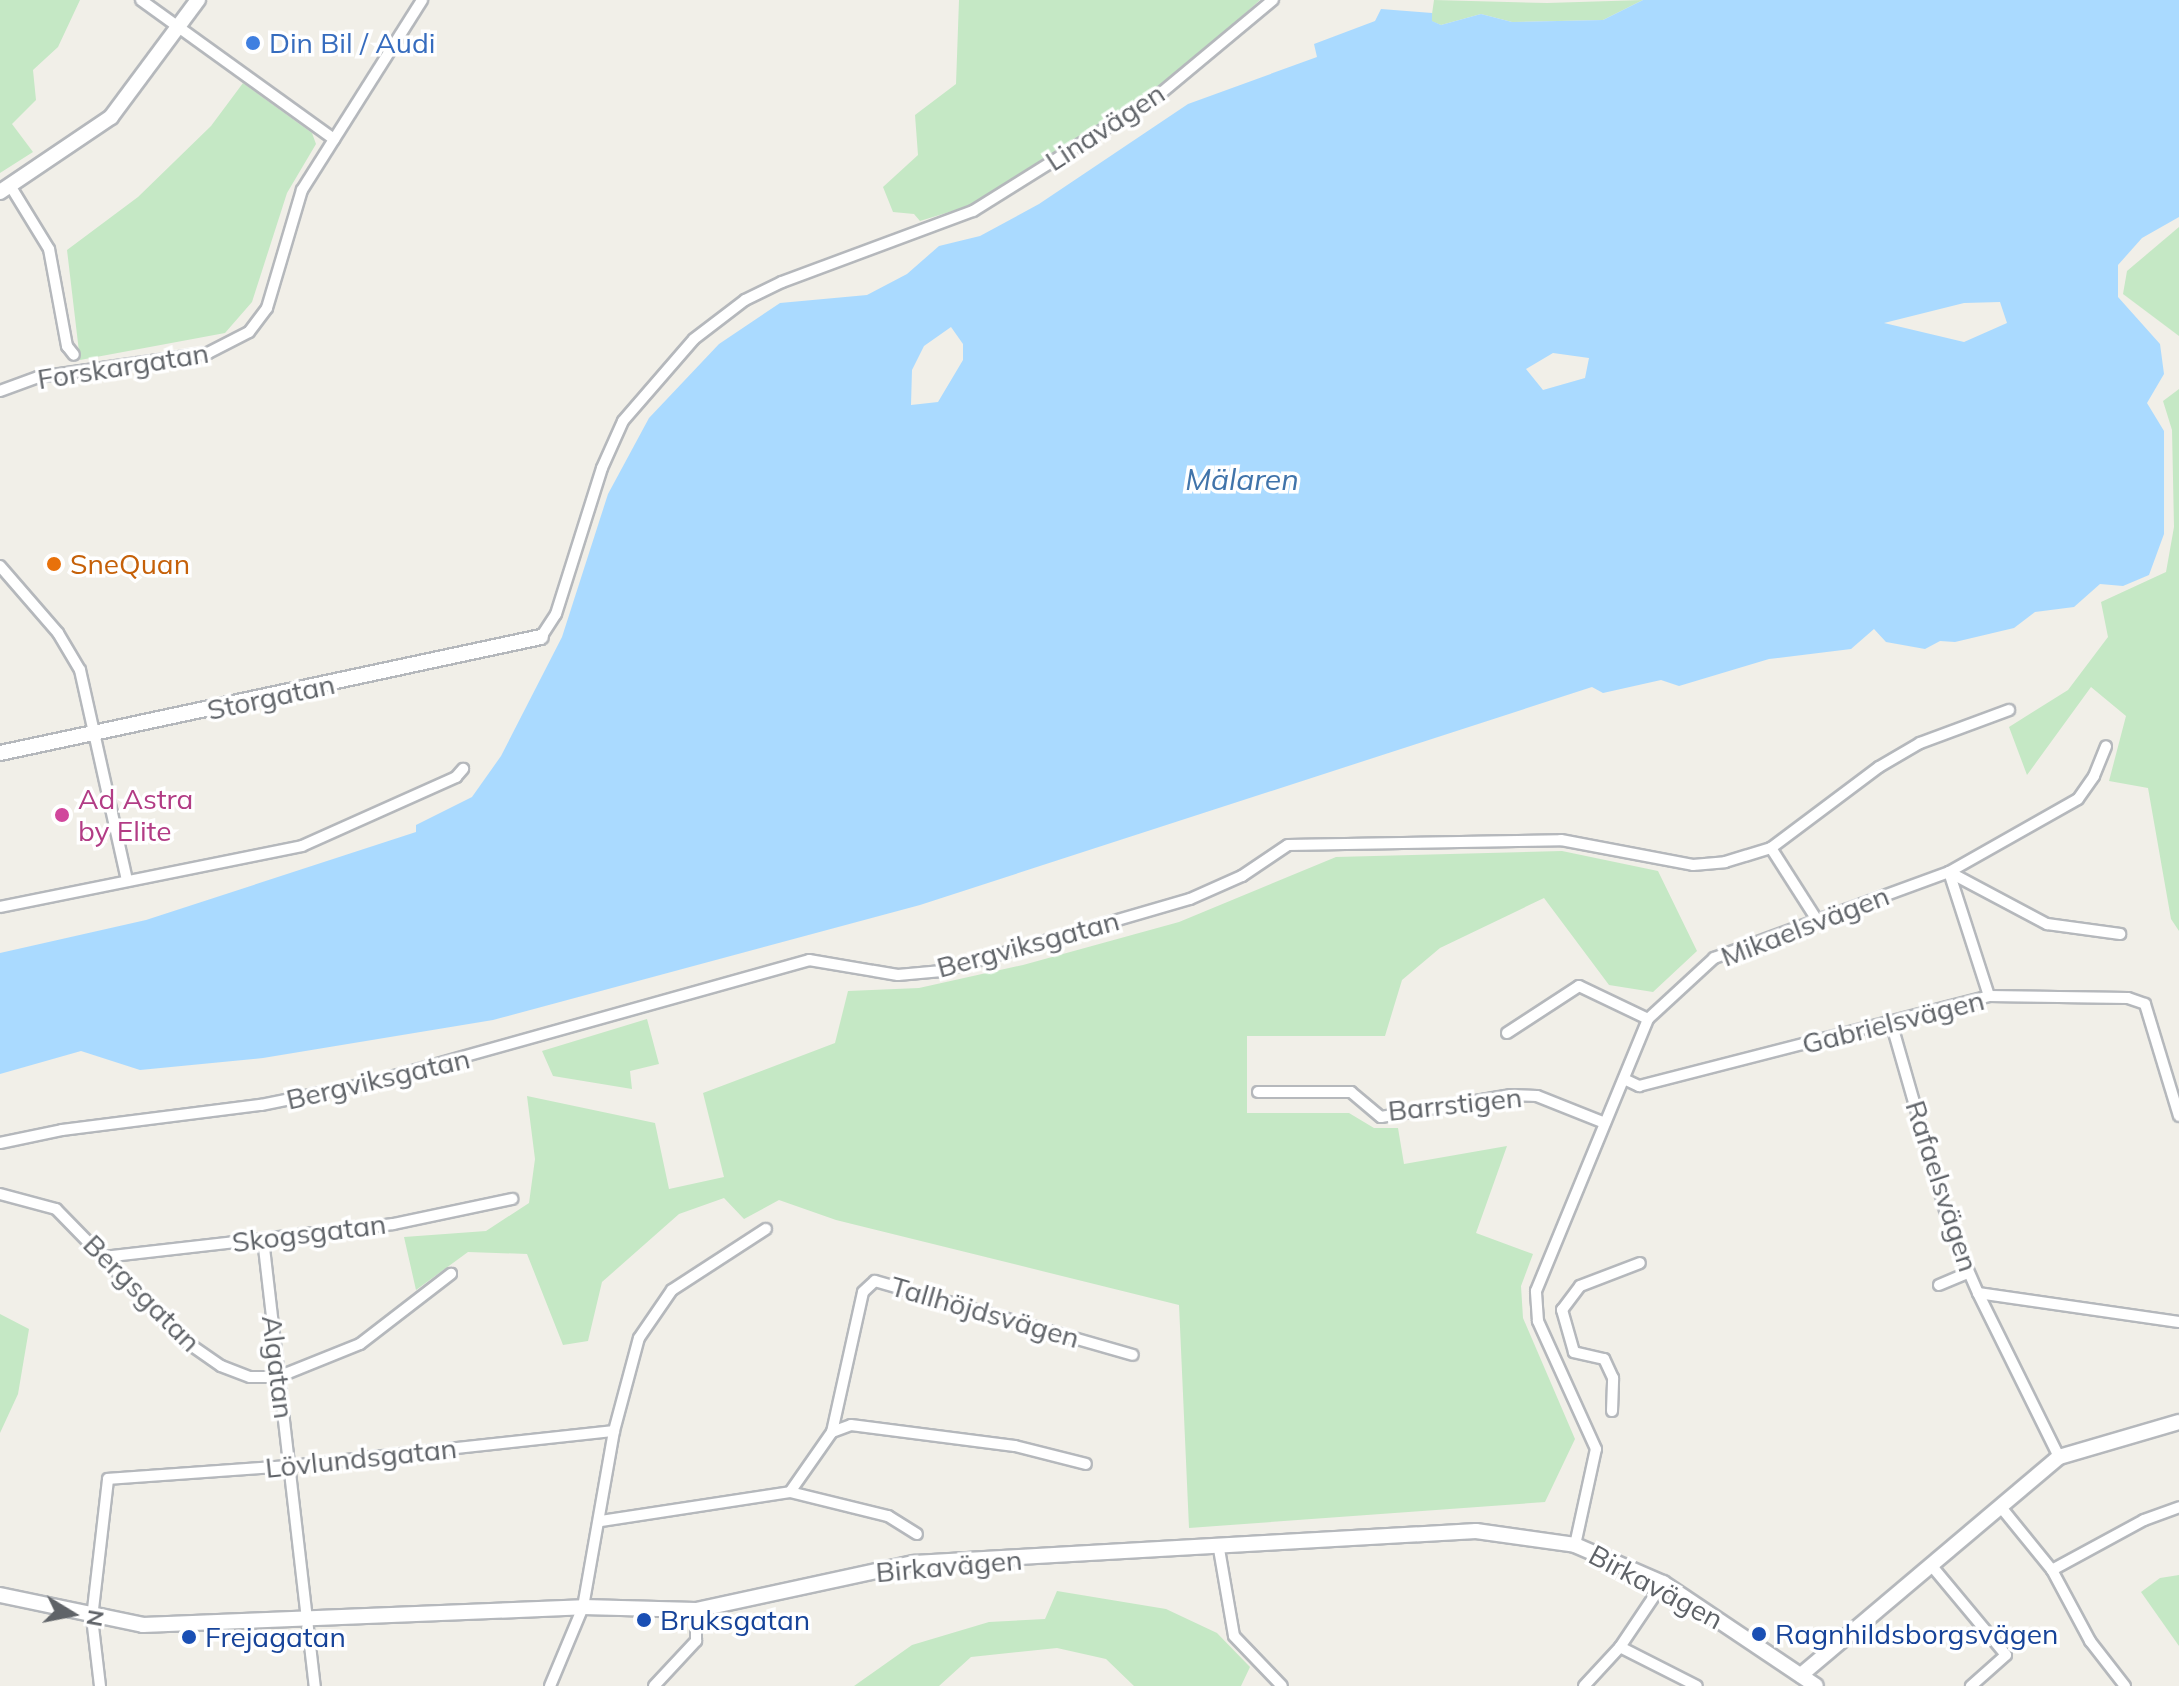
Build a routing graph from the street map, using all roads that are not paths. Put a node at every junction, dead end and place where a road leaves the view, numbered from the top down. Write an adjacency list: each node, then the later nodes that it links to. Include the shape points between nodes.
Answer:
1 (141, 0): 5 (street)
2 (198, 0): 5 (street)
3 (422, 0): 6 (street, Forskargatan)
4 (1273, 0): 11 (street, Linavägen, via 1160,94 973,211 745,300 694,339 623,421 602,468 556,614)
5 (180, 26): 6 (street); 7 (street, via 111,117)
6 (334, 139): 9 (street, Forskargatan, via 302,190 267,308 236,342 208,353 38,377)
7 (6, 189): 8 (street, via 49,249 67,346)
8 (74, 355)
9 (0, 391)
10 (2, 574): 13 (street, via 58,633 80,670)
11 (541, 637): 13 (street, Storgatan)
12 (2009, 710): 17 (street, Bergviksgatan, via 1920,743)
13 (97, 734): 15 (street, Storgatan); 19 (street)
14 (2106, 746): 18 (street, Mikaelsvägen, via 2078,799)
15 (0, 753)
16 (463, 769): 19 (street, via 456,777 302,846)
17 (1771, 848): 21 (street); 31 (street, Bergviksgatan, via 1696,865 1561,840 1288,845 1242,876 1190,899 942,971 898,975 809,960 369,1083 261,1105)
18 (1949, 872): 21 (street, Mikaelsvägen); 22 (street, via 2047,924); 23 (street)
19 (127, 881): 20 (street)
20 (0, 907)
21 (1817, 920): 24 (street, Mikaelsvägen, via 1714,958)
22 (2120, 934)
23 (1989, 996): 25 (street, Gabrielsvägen); 29 (street, Gabrielsvägen, via 2128,998 2145,1004)
24 (1648, 1019): 26 (street, via 1579,986); 27 (street, Mikaelsvägen)
25 (1891, 1022): 27 (street, Gabrielsvägen, via 1639,1086); 38 (street, Rafaelsvägen)
26 (1507, 1033)
27 (1624, 1079): 30 (street, Mikaelsvägen)
28 (1258, 1092): 30 (street, Barrstigen, via 1351,1092 1381,1117 1511,1095 1537,1096)
29 (2179, 1116)
30 (1605, 1123): 57 (street, Mikaelsvägen, via 1536,1291 1538,1321 1596,1449)
31 (0, 1143)
32 (0, 1194): 36 (street, Bergsgatan, via 56,1209)
33 (512, 1199): 35 (street, Skogsgatan, via 393,1224)
34 (766, 1229): 47 (street, via 672,1290 639,1338)
35 (263, 1239): 36 (street, Skogsgatan); 44 (street, Algatan)
36 (104, 1257): 44 (street, Bergsgatan, via 185,1341 221,1366 250,1377)
37 (1640, 1263): 45 (street, via 1580,1286 1562,1310 1574,1352 1604,1359 1613,1378)
38 (1967, 1273): 40 (street); 41 (street, Rafaelsvägen)
39 (451, 1274): 44 (street, Bergsgatan, via 360,1344)
40 (1939, 1285)
41 (1978, 1293): 42 (street, Rafaelsvägen); 49 (street)
42 (2179, 1322)
43 (1133, 1355): 48 (street, Tallhöjdsvägen, via 875,1281 863,1292)
44 (278, 1377): 51 (street, Algatan)
45 (1612, 1411)
46 (2179, 1422): 49 (street)
47 (614, 1431): 51 (street, Lövlundsgatan); 55 (street)
48 (832, 1432): 50 (street, via 851,1425 1015,1446); 52 (street, Tallhöjdsvägen)
49 (2059, 1457): 53 (street)
50 (1086, 1464)
51 (291, 1466): 65 (street, Algatan); 66 (street, Lövlundsgatan, via 108,1479)
52 (790, 1492): 55 (street); 56 (street, via 888,1516)
53 (2000, 1506): 59 (street); 60 (street)
54 (2179, 1507): 60 (street)
55 (601, 1521): 63 (street)
56 (917, 1534)
57 (1575, 1545): 58 (street, Birkavägen, via 1476,1531); 61 (street, Birkavägen)
58 (1219, 1549): 64 (street, Birkavägen, via 914,1563); 73 (street, via 1234,1636)
59 (1931, 1565): 68 (street); 77 (street, via 2006,1655)
60 (2052, 1570): 78 (street, via 2090,1641)
61 (1663, 1583): 67 (street); 68 (street, Birkavägen)
62 (0, 1595): 66 (street, Birkavägen)
63 (583, 1607): 64 (street, Birkavägen); 65 (street, Birkavägen); 71 (street)
64 (696, 1610): 72 (street, via 696,1641)
65 (307, 1616): 66 (street, Birkavägen, via 143,1625); 70 (street, Algatan)
66 (92, 1618): 69 (street)
67 (1620, 1647): 74 (street); 75 (street)
68 (1801, 1675): 76 (street, Birkavägen)
69 (100, 1686)
70 (315, 1686)
71 (550, 1686)
72 (654, 1686)
73 (1282, 1686)
74 (1584, 1686)
75 (1697, 1686)
76 (1816, 1686)
77 (1971, 1686)
78 (2125, 1686)

